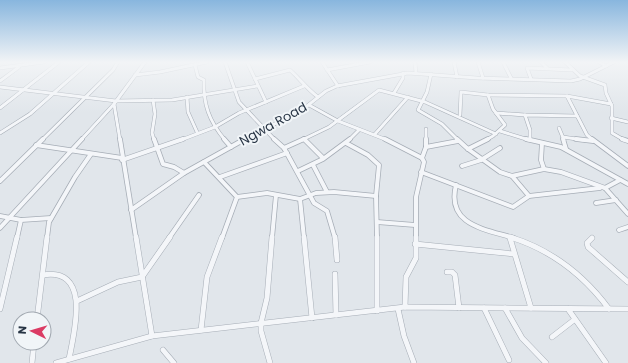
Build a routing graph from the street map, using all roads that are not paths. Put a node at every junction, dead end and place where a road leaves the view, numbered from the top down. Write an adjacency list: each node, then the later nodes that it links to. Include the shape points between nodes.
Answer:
1 (255, 78): 16 (street)
2 (38, 79): 20 (street)
3 (70, 79): 22 (street)
4 (104, 79): 27 (street)
5 (132, 79): 33 (street)
6 (202, 79): 24 (street, via 204,80)
7 (229, 79): 21 (street)
8 (300, 79): 17 (street)
9 (333, 79): 18 (street)
10 (373, 79): 18 (street, Ngwa Road)
11 (402, 79): 23 (street)
12 (430, 79): 32 (street)
13 (531, 79): 14 (street, Ngwa Road, via 569,82)
14 (580, 79)
15 (586, 79): 35 (street, via 604,84)
16 (257, 86): 21 (street); 34 (street)
17 (304, 86): 28 (street); 34 (street)
18 (338, 86): 28 (street, Ngwa Road)
19 (0, 87): 20 (street)
20 (24, 90): 22 (street); 37 (street)
21 (233, 90): 24 (street); 38 (street)
22 (54, 93): 27 (street); 53 (street, via 27,116)
23 (394, 93): 29 (street); 44 (street, via 378,90)
24 (202, 95): 30 (street); 46 (street)
25 (488, 95): 26 (street); 39 (street); 41 (street, via 460,93)
26 (567, 96): 35 (street); 42 (street)
27 (86, 97): 33 (street); 64 (street)
28 (318, 97): 36 (street, Ngwa Road)
29 (408, 97): 32 (street); 54 (street)
30 (187, 98): 31 (street); 52 (street, via 188,112)
31 (153, 100): 33 (street); 69 (street, via 155,114 152,129)
32 (422, 101): 41 (street); 59 (street, via 419,111 442,124)
33 (115, 102): 72 (street); 77 (street)
34 (266, 102): 38 (street)
35 (611, 104): 43 (street)
36 (309, 105): 44 (street); 48 (street, Ngwa Road)
37 (0, 108)
38 (246, 111): 46 (street); 48 (street)
39 (496, 113): 40 (street); 51 (street, via 505,123)
40 (525, 115): 42 (street); 58 (street)
41 (460, 116): 55 (street)
42 (577, 116): 60 (street)
43 (611, 118): 45 (street); 61 (street, via 613,135)
44 (338, 121): 50 (street); 57 (street)
45 (628, 122)
46 (213, 127): 52 (street); 65 (street)
47 (559, 128): 56 (street)
48 (263, 129): 65 (street, Ngwa Road); 67 (street)
49 (426, 129): 66 (street)
50 (359, 130): 54 (street); 62 (street)
51 (500, 130): 55 (street); 58 (street)
52 (197, 132): 69 (street)
53 (0, 133)
54 (375, 134): 76 (street)
55 (496, 134): 70 (street)
56 (563, 137): 60 (street); 71 (street)
57 (304, 139): 67 (street); 75 (street)
58 (530, 140): 63 (street)
59 (458, 141): 66 (street); 70 (street)
60 (593, 141): 82 (street)
61 (628, 141)
62 (346, 143): 75 (street); 99 (street, via 368,155 379,165)
63 (542, 144): 71 (street); 83 (street, via 541,160)
64 (36, 145): 72 (street); 90 (street)
65 (231, 147): 79 (street, Ngwa Road)
66 (426, 147): 76 (street)
67 (284, 148): 73 (street)
68 (500, 148): 78 (street)
69 (157, 149): 77 (street); 86 (street, via 164,164 174,166)
70 (468, 149): 78 (street)
71 (566, 149): 89 (street)
72 (72, 151): 74 (street); 107 (street)
73 (287, 153): 84 (street); 88 (street)
74 (91, 154): 77 (street); 108 (street)
75 (323, 158): 80 (street)
76 (422, 158): 85 (street, via 424,162)
77 (122, 159): 104 (street)
78 (481, 160): 81 (street); 87 (street)
79 (204, 162): 86 (street, Ngwa Road); 88 (street)
80 (312, 165): 84 (street); 94 (street)
81 (462, 166)
82 (628, 166)
83 (544, 169): 87 (street); 93 (street, via 561,172)
84 (298, 171): 97 (street)
85 (421, 172): 92 (street); 111 (street, via 416,197)
86 (184, 173): 104 (street, Ngwa Road)
87 (512, 176): 100 (street)
88 (220, 177): 98 (street)
89 (620, 180): 91 (street); 93 (street)
90 (0, 181)
91 (628, 184)
92 (456, 185): 100 (street, via 513,207); 115 (street, via 455,208 459,215)
93 (603, 188): 100 (street); 102 (street)
94 (327, 192): 97 (street); 99 (street)
95 (199, 195): 123 (street)
96 (276, 195): 98 (street, via 260,193); 101 (street); 141 (street, via 267,298)
97 (309, 195): 101 (street); 119 (street, via 314,203 325,209 329,215 337,243)
98 (237, 196): 142 (street, via 206,281)
99 (376, 196): 110 (street)
100 (529, 196)
101 (300, 199): 139 (street)
102 (616, 200): 103 (street); 105 (street)
103 (596, 203)
104 (131, 210): 123 (street)
105 (628, 214)
106 (0, 216): 107 (street)
107 (9, 218): 109 (street); 113 (street)
108 (51, 218): 109 (street); 122 (street)
109 (21, 220): 131 (street)
110 (377, 222): 111 (street); 137 (street)
111 (415, 225): 117 (street)
112 (628, 227): 114 (street)
113 (0, 228)
114 (619, 230)
115 (510, 238): 118 (street); 134 (street, via 528,243 573,268)
116 (592, 238): 124 (street, via 587,243 588,247)
117 (415, 244): 118 (street); 126 (street, via 416,258 406,277)
118 (514, 254): 130 (street)
119 (337, 260)
120 (447, 272): 127 (street, via 455,275)
121 (334, 274): 138 (street)
122 (43, 275): 125 (street, via 60,274 72,287); 136 (street)
123 (142, 277): 125 (street, via 118,282); 143 (street)
124 (628, 282)
125 (77, 301): 147 (street)
126 (405, 307): 127 (street); 132 (street)
127 (459, 308): 128 (street)
128 (484, 308): 129 (street); 148 (street)
129 (505, 308): 130 (street); 154 (street, via 521,339)
130 (531, 308): 133 (street)
131 (0, 309)
132 (398, 309): 137 (street); 153 (street)
133 (568, 309): 134 (street); 140 (street)
134 (610, 309): 135 (street)
135 (628, 310)
136 (38, 311)
137 (377, 311): 138 (street)
138 (336, 316): 139 (street)
139 (312, 318): 141 (street)
140 (574, 320): 144 (street); 155 (street)
141 (261, 323): 142 (street); 152 (street)
142 (202, 330): 143 (street)
143 (152, 336): 147 (street)
144 (552, 337)
145 (163, 350): 151 (street)
146 (33, 351): 149 (street)
147 (72, 360): 150 (street)
148 (509, 360)
149 (32, 363)
150 (56, 363)
151 (174, 363)
152 (270, 363)
153 (414, 363)
154 (546, 363)
155 (606, 363)

